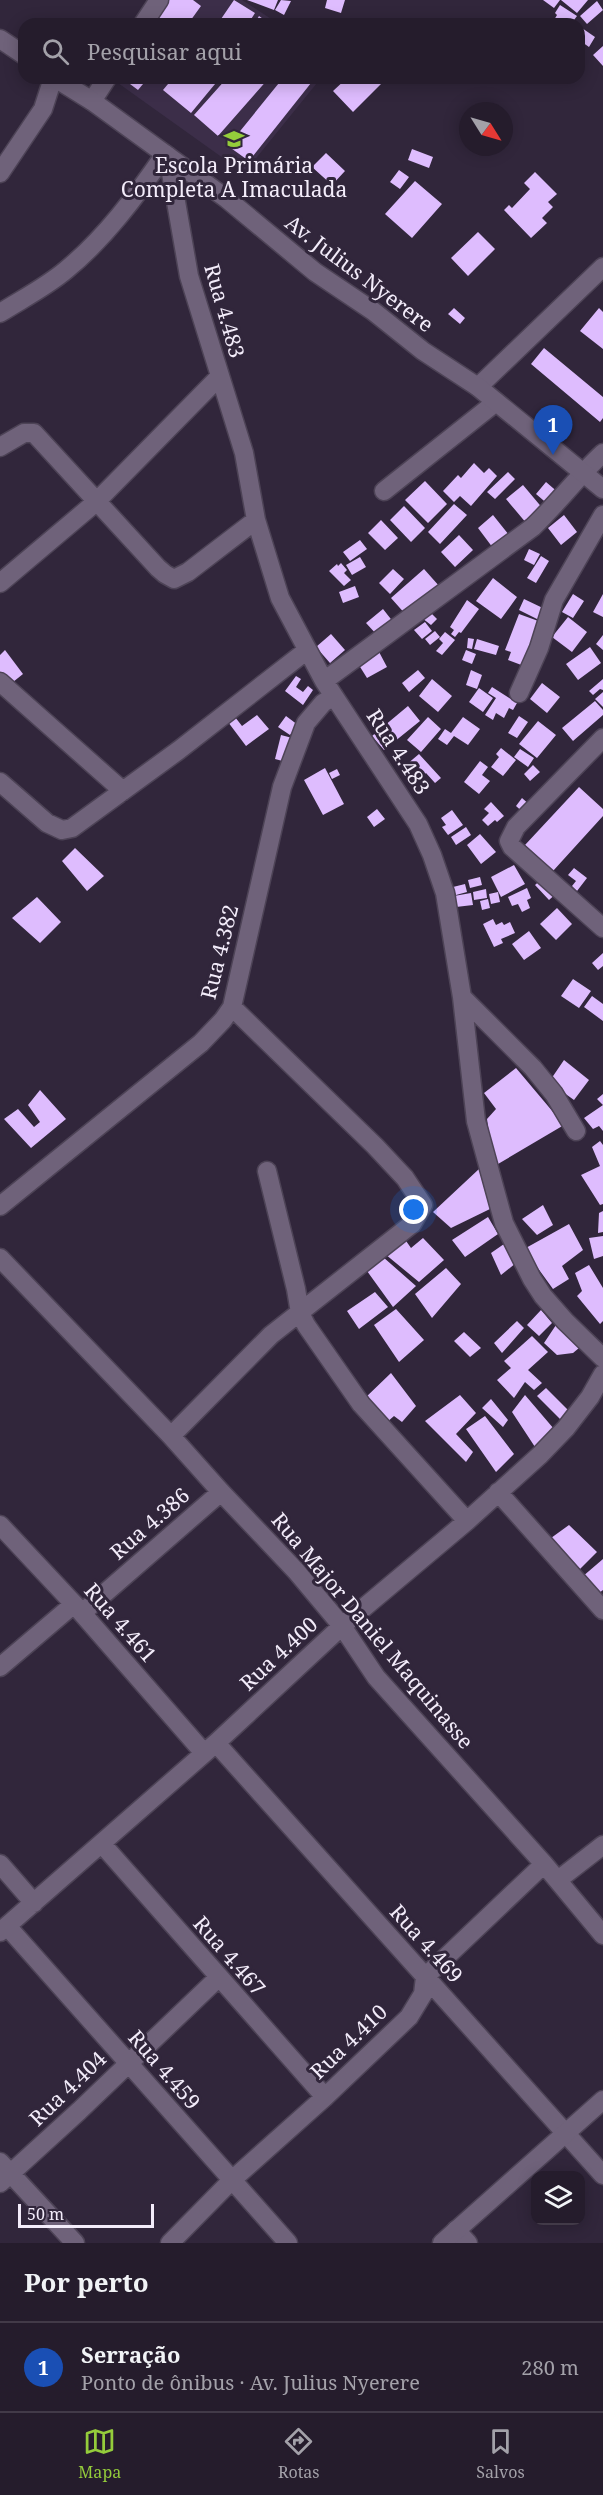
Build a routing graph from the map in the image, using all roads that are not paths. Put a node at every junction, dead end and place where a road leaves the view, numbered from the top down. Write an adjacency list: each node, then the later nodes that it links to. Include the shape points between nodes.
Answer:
1 (159, 0): 2 (street)
2 (147, 18)
3 (0, 39): 4 (street)
4 (18, 51)
5 (52, 84): 10 (street, via 43,109)
6 (64, 84): 8 (street, Av. Julius Nyerere)
7 (103, 84): 8 (street)
8 (92, 101): 9 (street, Av. Julius Nyerere)
9 (167, 155): 12 (street, via 87,252); 13 (street, Rua 4.483, via 189,276); 14 (street, Av. Julius Nyerere, via 315,272)
10 (0, 173)
11 (603, 267): 14 (street)
12 (0, 313)
13 (219, 377): 21 (street); 23 (street, Rua 4.483, via 244,453)
14 (478, 387): 15 (street, Av. Julius Nyerere)
15 (496, 402): 18 (street, Av. Julius Nyerere); 20 (street)
16 (0, 447): 21 (street, via 24,433 34,433)
17 (603, 453): 18 (street, Rua 4.382)
18 (582, 471): 19 (street, Av. Julius Nyerere); 27 (street, Rua 4.382, via 533,527)
19 (603, 489)
20 (384, 491)
21 (96, 502): 23 (street, via 158,568 174,579); 24 (street)
22 (603, 515): 28 (street, via 554,600)
23 (256, 520): 25 (street, Rua 4.483, via 280,598)
24 (0, 583)
25 (306, 651): 27 (street, Rua 4.483); 31 (street)
26 (0, 682): 31 (street)
27 (329, 688): 33 (street, Rua 4.483, via 418,824 432,855 445,893); 34 (street, Rua 4.382, via 306,723 282,787)
28 (519, 693)
29 (603, 738): 32 (street, via 516,827 509,841)
30 (0, 782): 31 (street, via 62,830 72,828)
31 (123, 791)
32 (603, 928)
33 (462, 997): 35 (street, via 533,1068); 40 (street, Rua 4.483, via 476,1121 504,1223 543,1296)
34 (232, 1007): 37 (street, Rua 4.382, via 201,1042); 39 (street, via 375,1146 405,1178 423,1205 412,1224)
35 (576, 1131)
36 (267, 1171): 39 (street)
37 (0, 1206)
38 (0, 1258): 42 (street, Rua Major Daniel Maquinasse)
39 (300, 1313): 42 (street, via 271,1335); 45 (street, via 361,1404)
40 (603, 1358)
41 (603, 1374): 44 (street, Rua 4.400, via 566,1428)
42 (171, 1436): 43 (street, Rua Major Daniel Maquinasse)
43 (221, 1492): 47 (street, Rua 4.386); 49 (street, Rua Major Daniel Maquinasse)
44 (498, 1492): 45 (street, Rua 4.400); 48 (street)
45 (467, 1521): 49 (street, Rua 4.400)
46 (0, 1525): 47 (street, Rua 4.461)
47 (78, 1609): 50 (street, Rua 4.386); 51 (street, Rua 4.461)
48 (603, 1610)
49 (342, 1626): 51 (street, Rua 4.400); 55 (street, Rua Major Daniel Maquinasse, via 376,1677)
50 (0, 1667)
51 (210, 1748): 52 (street, Rua 4.400); 60 (street, Rua 4.469)
52 (102, 1844): 57 (street, Rua 4.400); 61 (street, Rua 4.467)
53 (603, 1845): 56 (street)
54 (0, 1864): 57 (street)
55 (544, 1864): 56 (street, Rua Major Daniel Maquinasse); 60 (street, Rua 4.410)
56 (558, 1881): 59 (street, Rua Major Daniel Maquinasse)
57 (34, 1903): 58 (street, Rua 4.400)
58 (3, 1929): 62 (street, Rua 4.459)
59 (603, 1935)
60 (425, 1977): 63 (street, Rua 4.410, via 423,1994 409,2017); 65 (street, Rua 4.469)
61 (218, 1978): 62 (street, Rua 4.404); 63 (street, Rua 4.467)
62 (128, 2063): 66 (street, Rua 4.404); 68 (street, Rua 4.459)
63 (325, 2097): 68 (street, Rua 4.410)
64 (603, 2100): 65 (street)
65 (566, 2133): 67 (street, Rua 4.469); 69 (street)
66 (4, 2173): 70 (street)
67 (603, 2175)
68 (232, 2180): 71 (street, Rua 4.410); 72 (street, Rua 4.459)
69 (462, 2236): 73 (street)
70 (75, 2243)
71 (170, 2243)
72 (288, 2243)
73 (442, 2243)

